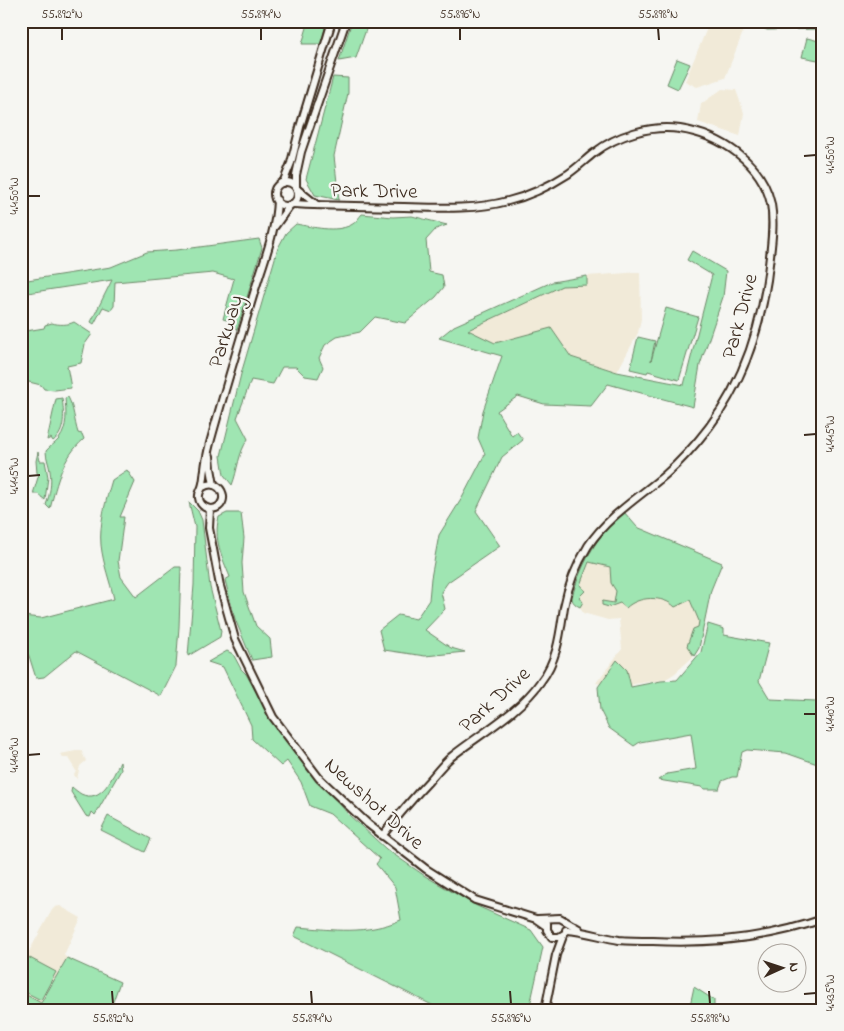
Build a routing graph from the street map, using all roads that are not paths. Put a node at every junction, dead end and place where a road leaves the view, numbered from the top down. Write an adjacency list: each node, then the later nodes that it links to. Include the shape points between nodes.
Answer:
1 (332, 21): 3 (street)
2 (346, 21): 4 (street, via 299,160)
3 (282, 183): 4 (street, via 291,183); 5 (street, via 275,190)
4 (296, 188): 6 (street, via 297,197); 7 (street, Park Drive)
5 (276, 200): 6 (street, via 282,205); 8 (street, Parkway)
6 (291, 204): 7 (street, Park Drive); 8 (street, Parkway)
7 (318, 205): 13 (street, Park Drive, via 457,207 509,201 567,174 611,142 629,134 664,128 677,128 716,139 744,158 761,180 771,204 768,272 762,313 738,380 711,424 664,476 609,519 588,547 570,585 560,641 544,678 534,691 448,760)
8 (273, 231): 9 (street, Parkway)
9 (210, 442): 10 (street, Parkway); 11 (street, Parkway)
10 (214, 485): 11 (street); 12 (street, via 221,490 223,498 220,505)
11 (202, 487): 12 (street, via 199,499)
12 (210, 509): 13 (street, Newshot Drive, via 209,528 220,586 235,639 272,717 319,778)
13 (382, 836): 16 (street, Newshot Drive, via 475,900)
14 (823, 919): 17 (street, via 764,935 704,942 620,940)
15 (565, 922): 16 (street, via 555,917); 17 (street); 18 (street)
16 (548, 923): 19 (street, via 548,933)
17 (582, 931): 18 (street)
18 (564, 933): 19 (street); 20 (street)
19 (555, 938): 20 (street)
20 (556, 955): 21 (street)
21 (545, 1010)

